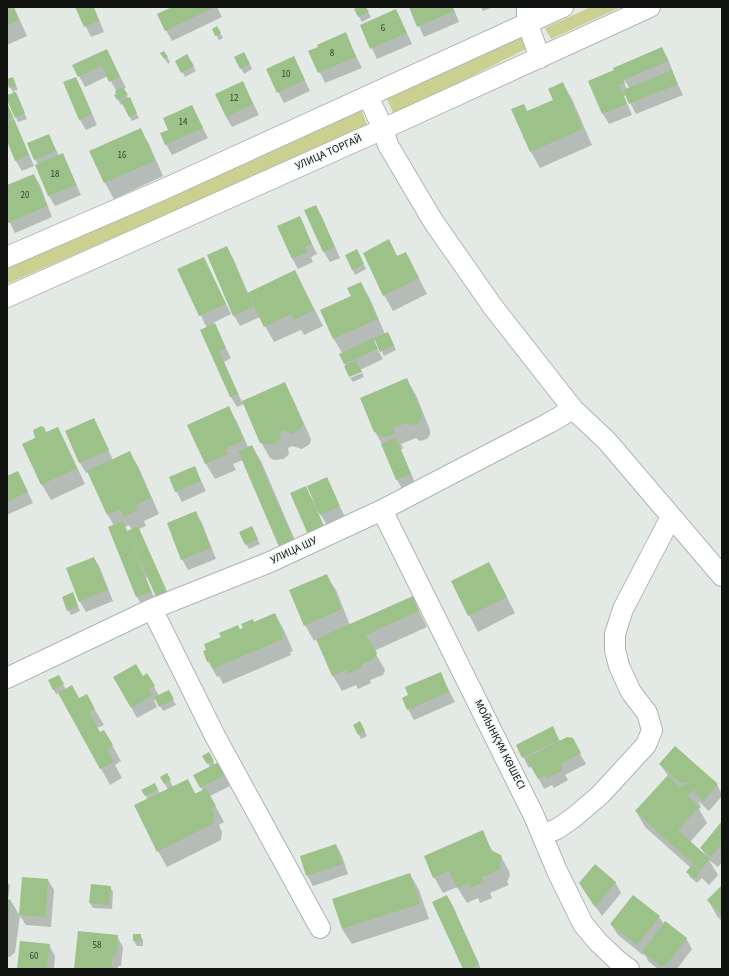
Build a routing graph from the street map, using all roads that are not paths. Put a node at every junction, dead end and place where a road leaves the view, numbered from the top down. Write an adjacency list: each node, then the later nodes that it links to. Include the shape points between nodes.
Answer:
1 (563, 7): 3 (street)
2 (650, 7): 4 (street, УЛИЦА ТОРГАЙ)
3 (527, 15): 4 (street); 5 (street)
4 (540, 58): 6 (street, УЛИЦА ТОРГАЙ)
5 (368, 96): 6 (street); 7 (street)
6 (383, 129): 8 (street, УЛИЦА ТОРГАЙ); 9 (street, via 388,145 433,221 493,307)
7 (7, 257)
8 (7, 297)
9 (573, 409): 10 (street, УЛИЦА ШУ); 11 (street, via 607,441)
10 (382, 510): 13 (street, УЛИЦА ШУ, via 270,562); 15 (street, МОЙЫНҚҰМ КӨШЕСІ)
11 (671, 517): 12 (street); 15 (street, via 623,609 615,634 619,666 631,692 647,713 652,730 646,745 600,795 573,818)
12 (722, 576)
13 (152, 609): 14 (street, УЛИЦА ШУ); 16 (street, via 216,736)
14 (7, 678)
15 (542, 835): 17 (street, МОЙЫНҚҰМ КӨШЕСІ, via 583,924 603,947)
16 (320, 928)
17 (629, 969)

